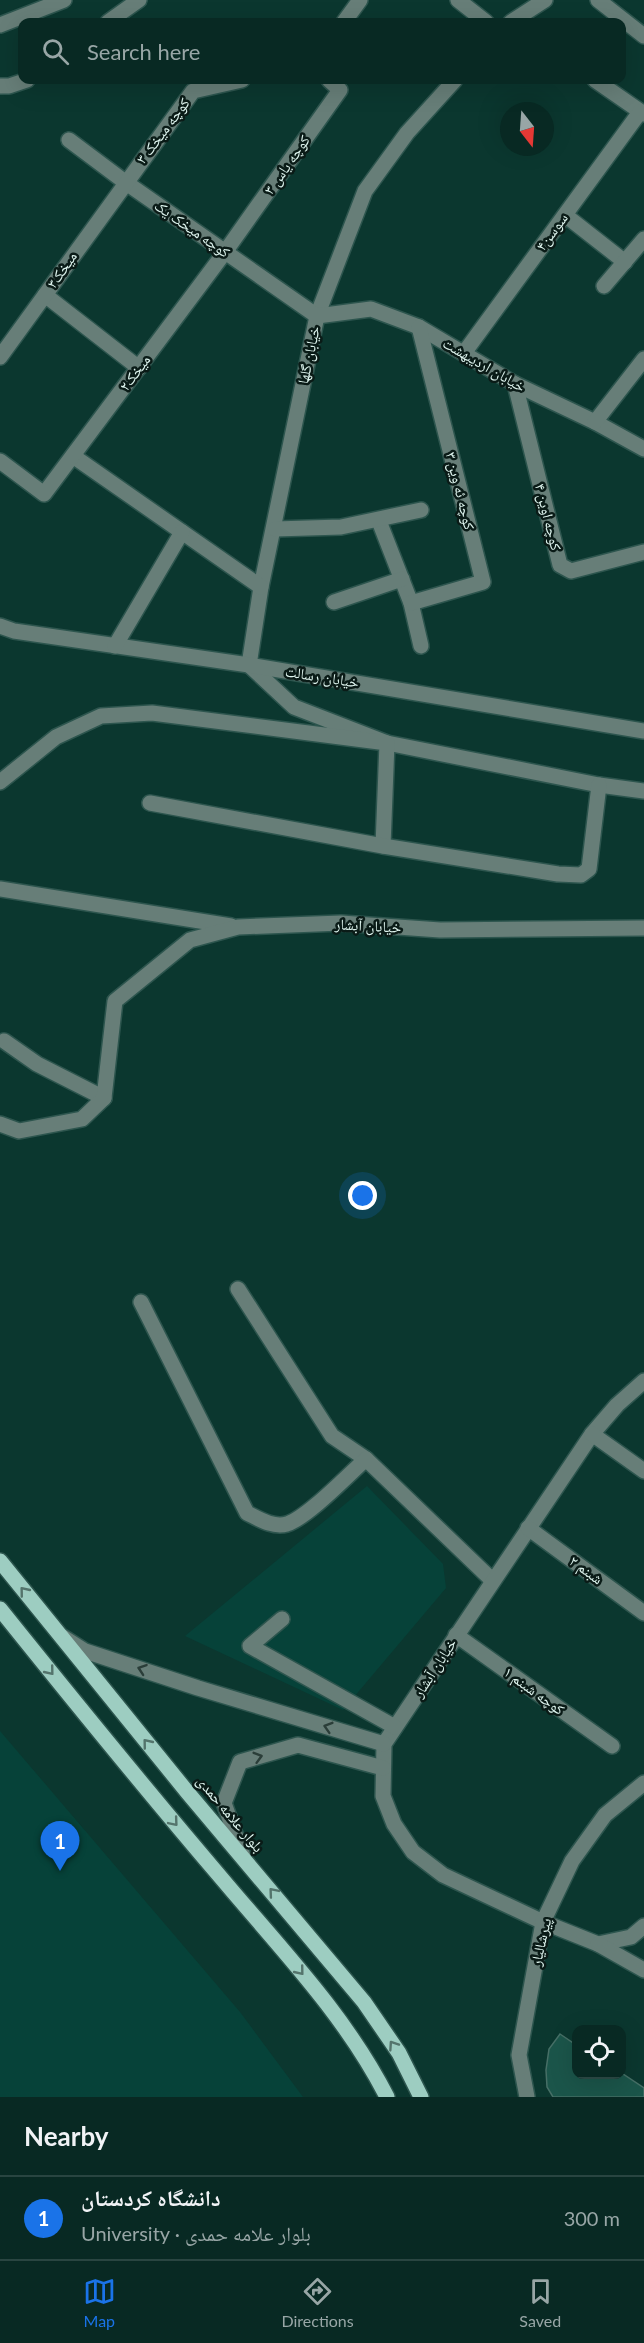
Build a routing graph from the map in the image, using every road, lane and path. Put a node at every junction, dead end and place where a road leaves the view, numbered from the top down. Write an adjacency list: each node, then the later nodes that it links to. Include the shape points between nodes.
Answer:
1 (64, 0): 13 (street)
2 (139, 0): 7 (street)
3 (360, 0): 8 (street)
4 (458, 0): 9 (street)
5 (545, 0): 10 (street)
6 (598, 0): 11 (street)
7 (114, 18)
8 (347, 18)
9 (481, 18)
10 (519, 18)
11 (621, 18)
12 (626, 22): 14 (street)
13 (0, 25)
14 (644, 36)
15 (18, 83): 20 (street)
16 (224, 84): 23 (street, کوچه میخک ۳, via 193,91)
17 (333, 84): 26 (street, کوچه یاس ۳, via 340,90)
18 (450, 84): 30 (street, خیابان گلها, via 407,133 365,191)
19 (601, 84): 21 (street)
20 (0, 86)
21 (642, 113): 24 (street, سوسن۴)
22 (69, 140): 23 (street, کوچه میخک یک)
23 (125, 182): 26 (street, کوچه میخک یک); 29 (street, میخک۳)
24 (565, 215): 27 (street); 32 (street, سوسن۴)
25 (644, 239): 27 (street)
26 (225, 252): 30 (street, کوچه میخک یک); 35 (street, میخک۲)
27 (625, 262): 28 (street)
28 (604, 286)
29 (45, 295): 33 (street, میخک۳); 35 (street)
30 (317, 316): 31 (street, خیابان اردیبهشت, via 371,309); 43 (street, خیابان گلها)
31 (419, 327): 32 (street, خیابان اردیبهشت); 49 (street, کوچه ئه وین ۳, via 483,582)
32 (464, 353): 36 (street, خیابان اردیبهشت)
33 (0, 357)
34 (644, 359): 37 (street)
35 (139, 368): 39 (street, میخک۲)
36 (515, 384): 37 (street, خیابان اردیبهشت); 45 (street, کوچه اوین ۴, via 560,565 571,571)
37 (595, 422): 38 (street, خیابان اردیبهشت)
38 (644, 449)
39 (73, 456): 40 (street, میخک۲, via 44,494); 44 (street)
40 (0, 461)
41 (421, 510): 42 (street)
42 (379, 521): 43 (street, via 341,527); 46 (street)
43 (274, 529): 47 (street, خیابان گلها)
44 (182, 532): 47 (street); 51 (street)
45 (644, 552)
46 (402, 579): 48 (street); 49 (street)
47 (261, 587): 53 (street, خیابان گلها)
48 (334, 602)
49 (411, 603): 52 (street)
50 (0, 626): 51 (street, خیابان رسالت)
51 (115, 646): 53 (street, خیابان رسالت)
52 (421, 646)
53 (249, 665): 54 (street, خیابان رسالت); 55 (street, via 294,707)
54 (644, 731)
55 (387, 743): 56 (street, via 152,713 101,716 56,737); 57 (street); 60 (street)
56 (0, 782)
57 (599, 786): 58 (street); 60 (street, via 589,869 581,875)
58 (644, 791)
59 (150, 803): 60 (street)
60 (384, 846)
61 (0, 889): 62 (street)
62 (238, 927): 63 (street, خیابان آبشار, via 341,923 440,930); 65 (street, خیابان آبشار, via 190,940 115,1001)
63 (644, 928)
64 (4, 1041): 65 (street, via 37,1064)
65 (105, 1098): 66 (street, via 82,1119 19,1131)
66 (0, 1124)
67 (238, 1289): 71 (street, via 332,1436)
68 (141, 1302): 71 (street, via 247,1513 270,1524 286,1524 304,1514)
69 (644, 1382): 70 (street, خیابان آبشار)
70 (592, 1434): 72 (street); 73 (street, خیابان آبشار)
71 (366, 1459): 75 (street)
72 (644, 1471)
73 (528, 1528): 75 (street, خیابان آبشار); 77 (street, شبنم ۲)
74 (0, 1561): 79 (main road, بلوار علامه حمدی, one-way to 74)
75 (492, 1580): 80 (street, خیابان آبشار)
76 (0, 1609): 91 (main road, one-way to 91, via 340,2020 373,2068)
77 (644, 1612)
78 (282, 1619): 81 (street, via 250,1646)
79 (60, 1635): 82 (street, one-way to 79, via 85,1651); 86 (main road, بلوار علامه حمدی, one-way to 79)
80 (456, 1635): 81 (street, خیابان آبشار); 83 (street, کوچه شبنم ۱)
81 (395, 1727): 82 (street, خیابان آبشار)
82 (384, 1744): 84 (street)
83 (612, 1746)
84 (383, 1768): 86 (street, one-way to 84, via 224,1803 240,1762 298,1745); 87 (street, via 383,1796 394,1824 413,1852 443,1875)
85 (644, 1783): 87 (street, پیرشالیار, via 598,1824 572,1861)
86 (244, 1859): 92 (main road, بلوار علامه حمدی, one-way to 86, via 399,2053 364,2002)
87 (543, 1922): 89 (street); 93 (street, پیرشالیار, via 519,2055)
88 (644, 1926): 89 (street, via 631,1937)
89 (598, 1944): 90 (street)
90 (644, 1970)
91 (387, 2097)
92 (420, 2097)
93 (527, 2097)

